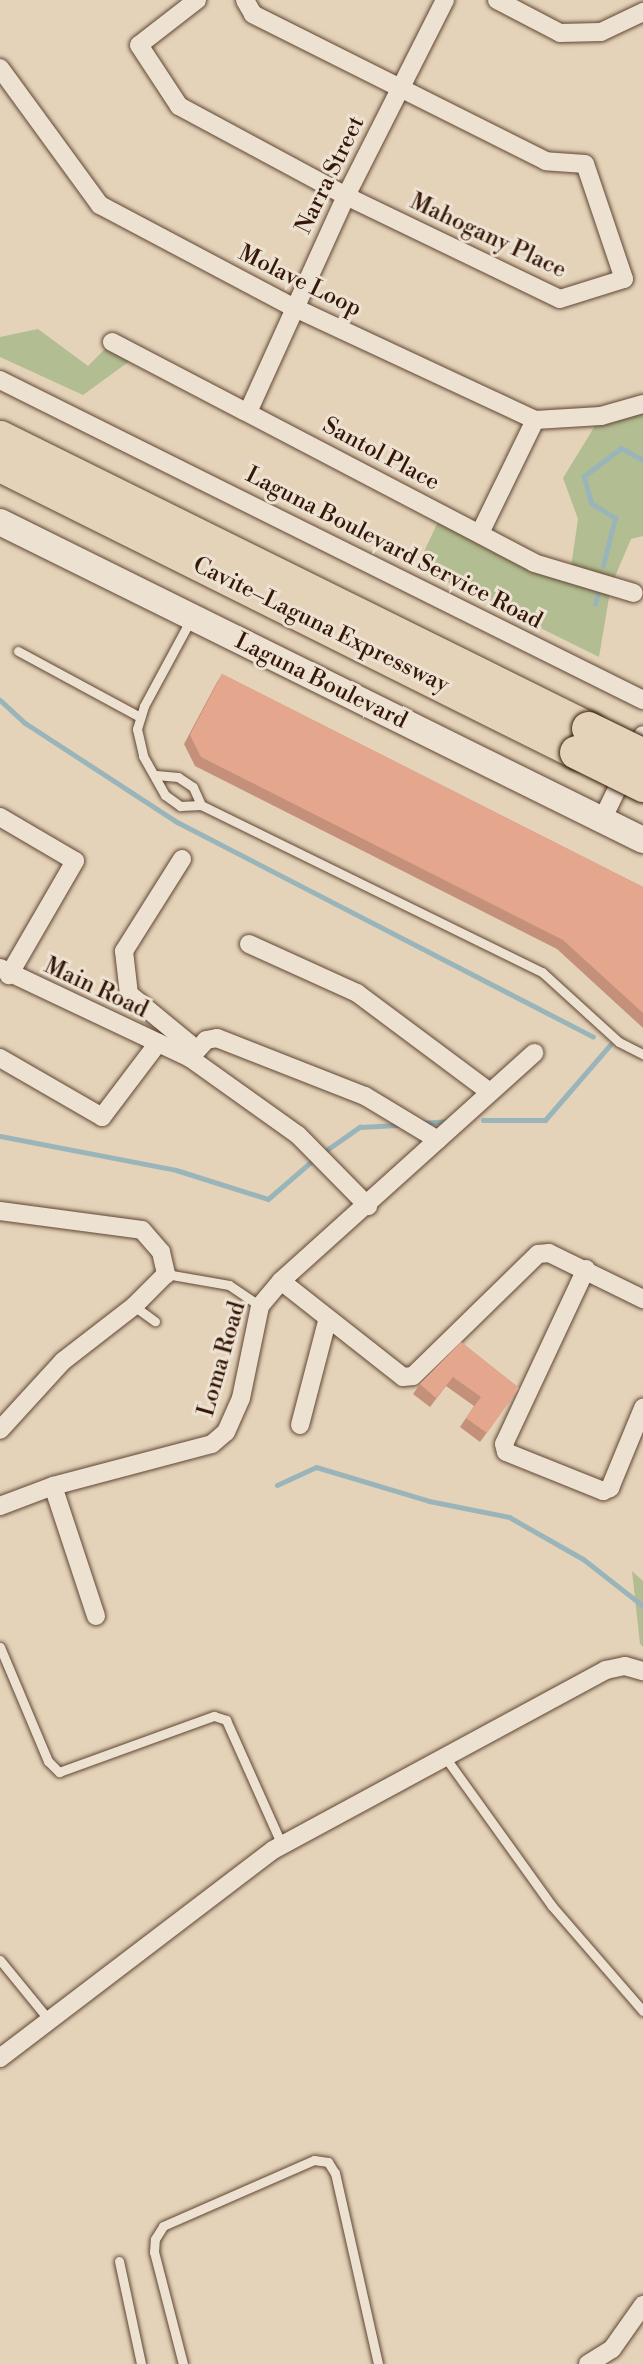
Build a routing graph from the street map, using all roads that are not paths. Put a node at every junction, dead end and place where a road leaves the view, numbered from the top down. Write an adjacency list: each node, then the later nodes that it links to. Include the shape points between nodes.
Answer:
1 (197, 0): 8 (street, via 139,45 179,106)
2 (245, 0): 7 (street, via 253,13)
3 (445, 0): 7 (street, Narra Street)
4 (498, 0): 5 (street, via 561,33 601,32)
5 (643, 12)
6 (0, 68): 9 (street, Molave Loop, via 100,205)
7 (401, 89): 8 (street, Narra Street); 8 (street, Mahogany Place, via 546,160 586,164 624,279 560,299)
8 (346, 196): 9 (street, Narra Street)
9 (293, 307): 13 (street, Narra Street); 14 (street, Molave Loop)
10 (112, 342): 13 (street, Santol Place)
11 (0, 380): 22 (street, Laguna Boulevard Service Road)
12 (643, 404): 14 (street, Molave Loop, via 601,416)
13 (248, 412): 18 (street, Santol Place)
14 (535, 420): 18 (street)
15 (0, 437): 25 (highway, Cavite–Laguna Expressway)
16 (0, 466): 25 (highway, Cavite–Laguna Expressway)
17 (0, 522): 20 (main road, Laguna Boulevard)
18 (480, 533): 19 (street, Santol Place, via 534,563)
19 (634, 593)
20 (192, 617): 23 (lane); 30 (main road, Laguna Boulevard)
21 (18, 651): 23 (lane)
22 (643, 699)
23 (140, 717): 27 (lane, via 139,742)
24 (643, 735): 30 (street)
25 (582, 740): 26 (highway, Cavite–Laguna Expressway, bridge); 28 (highway, Cavite–Laguna Expressway, bridge)
26 (643, 755)
27 (156, 775): 29 (lane, via 178,777 193,787); 29 (lane, via 165,795 180,806)
28 (643, 785)
29 (201, 805): 39 (lane, via 542,972 619,1042)
30 (602, 820): 32 (main road, Laguna Boulevard)
31 (3, 826): 35 (street, via 75,861)
32 (643, 840)
33 (182, 859): 38 (street, via 124,951 129,994)
34 (249, 944): 41 (street, via 357,993)
35 (4, 972): 36 (street, Main Road)
36 (165, 1046): 38 (street, Main Road); 40 (street, via 102,1117)
37 (534, 1053): 41 (street, Loma Road)
38 (193, 1054): 42 (street, via 217,1038 365,1096); 43 (street, via 298,1135)
39 (643, 1054)
40 (0, 1058)
41 (487, 1090): 42 (street, Loma Road)
42 (438, 1140): 43 (street, Loma Road)
43 (368, 1206): 47 (street, Loma Road)
44 (0, 1211): 46 (street, via 142,1230 161,1252)
45 (586, 1269): 48 (street); 52 (street, via 549,1253 538,1254 413,1376 394,1374); 53 (street, via 504,1444 506,1452 603,1491 610,1488)
46 (166, 1274): 49 (street); 50 (lane, via 229,1285)
47 (281, 1281): 50 (street, Loma Road); 52 (street)
48 (643, 1300)
49 (134, 1306): 51 (lane); 55 (street, via 63,1361)
50 (260, 1306): 56 (street, Loma Road, via 241,1398 226,1432 212,1444)
51 (155, 1321)
52 (327, 1321): 54 (street)
53 (643, 1408)
54 (300, 1425)
55 (0, 1430)
56 (53, 1486): 57 (street, Loma Road); 58 (street)
57 (0, 1506)
58 (96, 1616)
59 (0, 1647): 62 (lane, via 48,1761 60,1772 214,1716 226,1720)
60 (643, 1671): 61 (street, via 625,1666 606,1670)
61 (445, 1757): 62 (street); 64 (lane, via 552,1906)
62 (282, 1845): 65 (street, via 244,1868)
63 (0, 1960): 65 (lane)
64 (643, 2011)
65 (49, 2020): 66 (street)
66 (0, 2058)
67 (119, 2261): 69 (lane)
68 (643, 2305): 72 (street, via 612,2349)
69 (141, 2364)
70 (183, 2364): 71 (lane, via 155,2252 155,2239 163,2226 314,2160 328,2162 335,2173)
71 (378, 2364)
72 (588, 2364)

